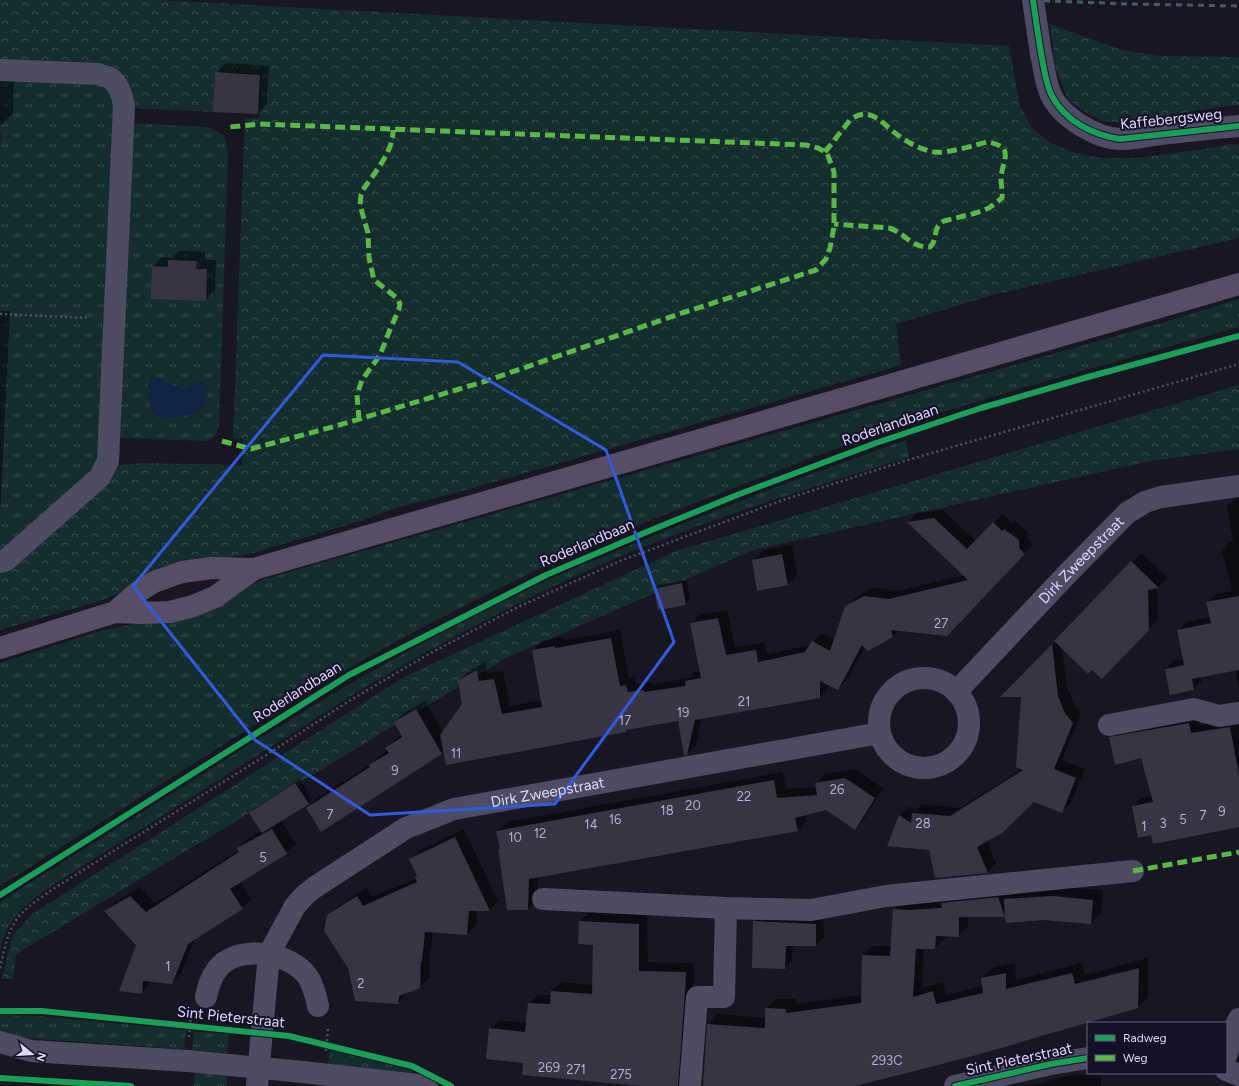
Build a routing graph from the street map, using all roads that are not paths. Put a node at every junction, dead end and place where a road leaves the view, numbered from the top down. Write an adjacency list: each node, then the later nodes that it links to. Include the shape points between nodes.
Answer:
1 (1033, 0): 3 (street, Kaffebergsweg, bridge, via 1041,54 1051,95 1064,112 1082,126 1120,139)
2 (0, 70): 6 (street, via 98,74 110,78 122,96 124,112 108,461 100,477 5,561)
3 (1239, 126)
4 (1239, 284): 7 (main road)
5 (1239, 486): 10 (street, Dirk Zweepstraat, via 1156,499 1145,502 1127,513)
6 (0, 562)
7 (254, 569): 8 (main road, via 215,597 193,606 170,612); 8 (main road, via 212,568 182,572 154,582)
8 (115, 612): 9 (main road)
9 (0, 648)
10 (956, 692): 13 (street, via 945,683 931,678 916,678 902,683 882,704 879,718); 13 (street, via 968,711 968,734 957,754 946,763 931,768 909,766 890,753)
11 (1239, 712): 12 (street, via 1219,716 1194,709)
12 (1109, 726)
13 (880, 733): 17 (street, Dirk Zweepstraat, via 454,809 406,828 304,895 295,906)
14 (1133, 870): 16 (street, via 886,896 811,910)
15 (543, 899): 16 (street)
16 (726, 908): 30 (street, via 724,997 697,997)
17 (269, 954): 18 (street, via 240,954 228,960 216,970 209,983); 19 (street, via 287,960 302,970 309,978); 28 (street, Dirk Zweepstraat)
18 (206, 997)
19 (318, 1006)
20 (1239, 1019): 23 (street)
21 (0, 1042): 22 (street)
22 (31, 1051): 24 (street); 28 (street, via 188,1061)
23 (1227, 1053)
24 (0, 1056)
25 (1087, 1058): 31 (street, Sint Pieterstraat, via 1044,1065)
26 (1227, 1070): 27 (street)
27 (1239, 1075)
28 (258, 1077): 29 (street, via 323,1074)
29 (427, 1086)
30 (690, 1086)
31 (955, 1086)

